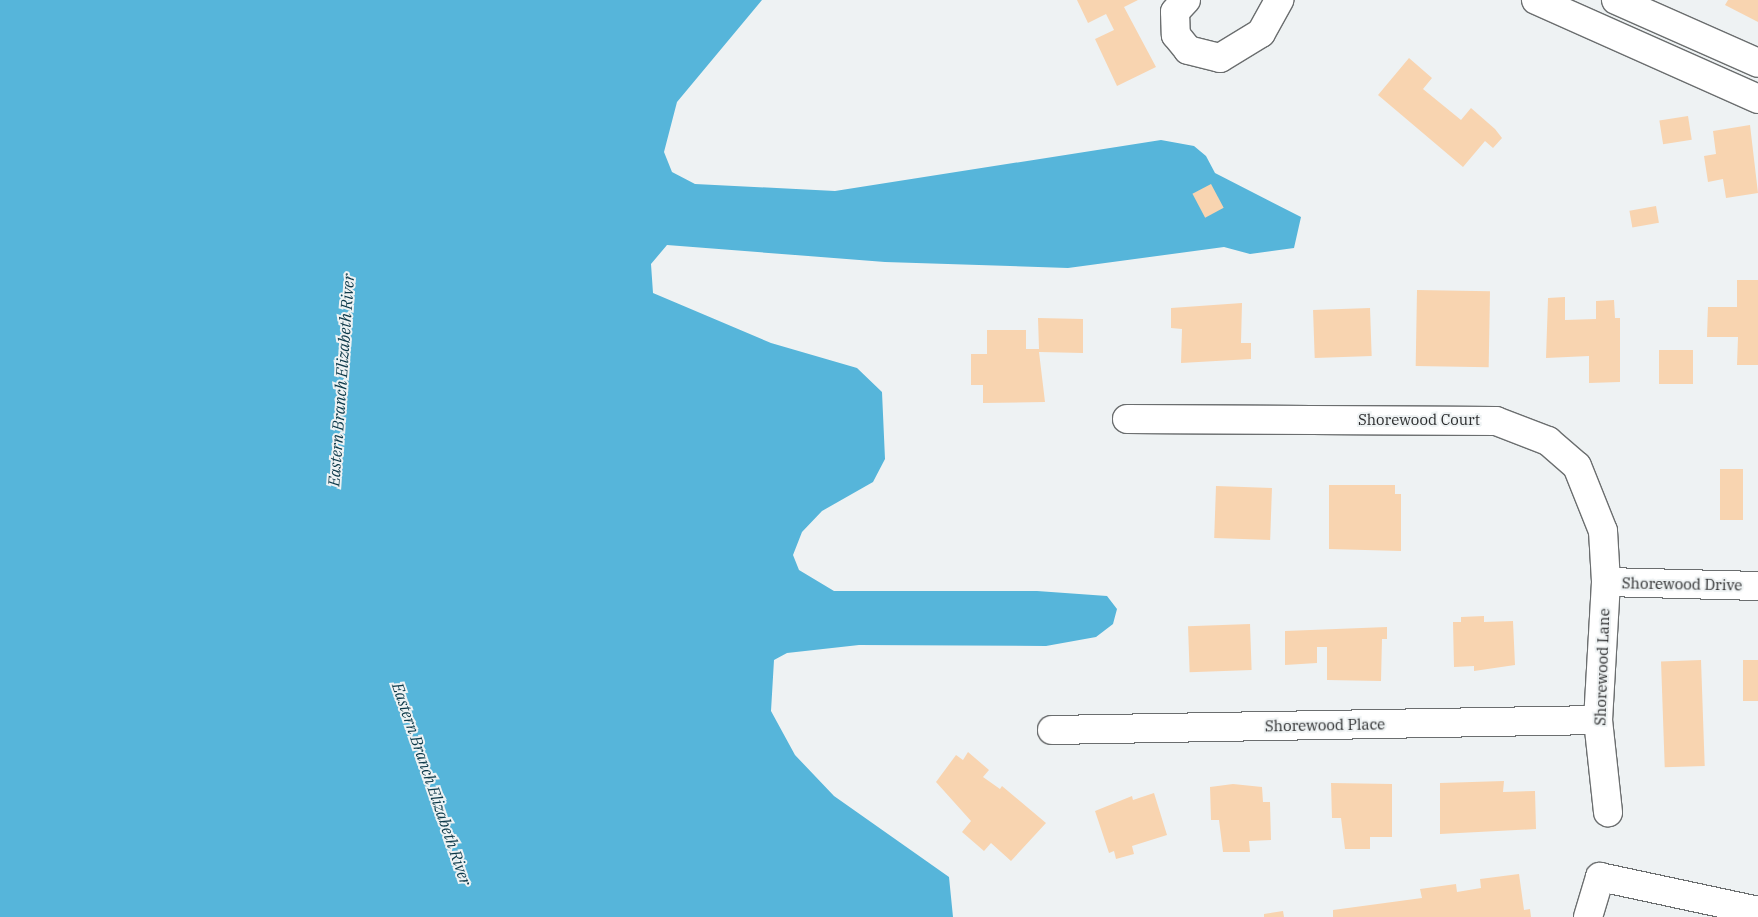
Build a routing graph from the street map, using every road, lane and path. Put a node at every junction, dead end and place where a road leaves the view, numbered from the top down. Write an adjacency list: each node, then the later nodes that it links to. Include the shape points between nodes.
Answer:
1 (1186, 0): 2 (street, via 1175,12 1176,35 1188,50 1220,58 1260,33)
2 (1279, 0)
3 (1536, 0): 6 (street)
4 (1616, 0): 5 (street)
5 (1758, 63)
6 (1758, 99)
7 (1127, 419): 8 (street, Shorewood Court, via 1496,421 1548,441 1577,466 1603,531)
8 (1606, 582): 9 (street, Shorewood Drive); 10 (street, Shorewood Lane)
9 (1758, 586)
10 (1598, 720): 11 (street, Shorewood Place); 12 (street, Shorewood Lane)
11 (1052, 730)
12 (1608, 812)
13 (1758, 911): 14 (street, via 1600,877)
14 (1588, 917)

